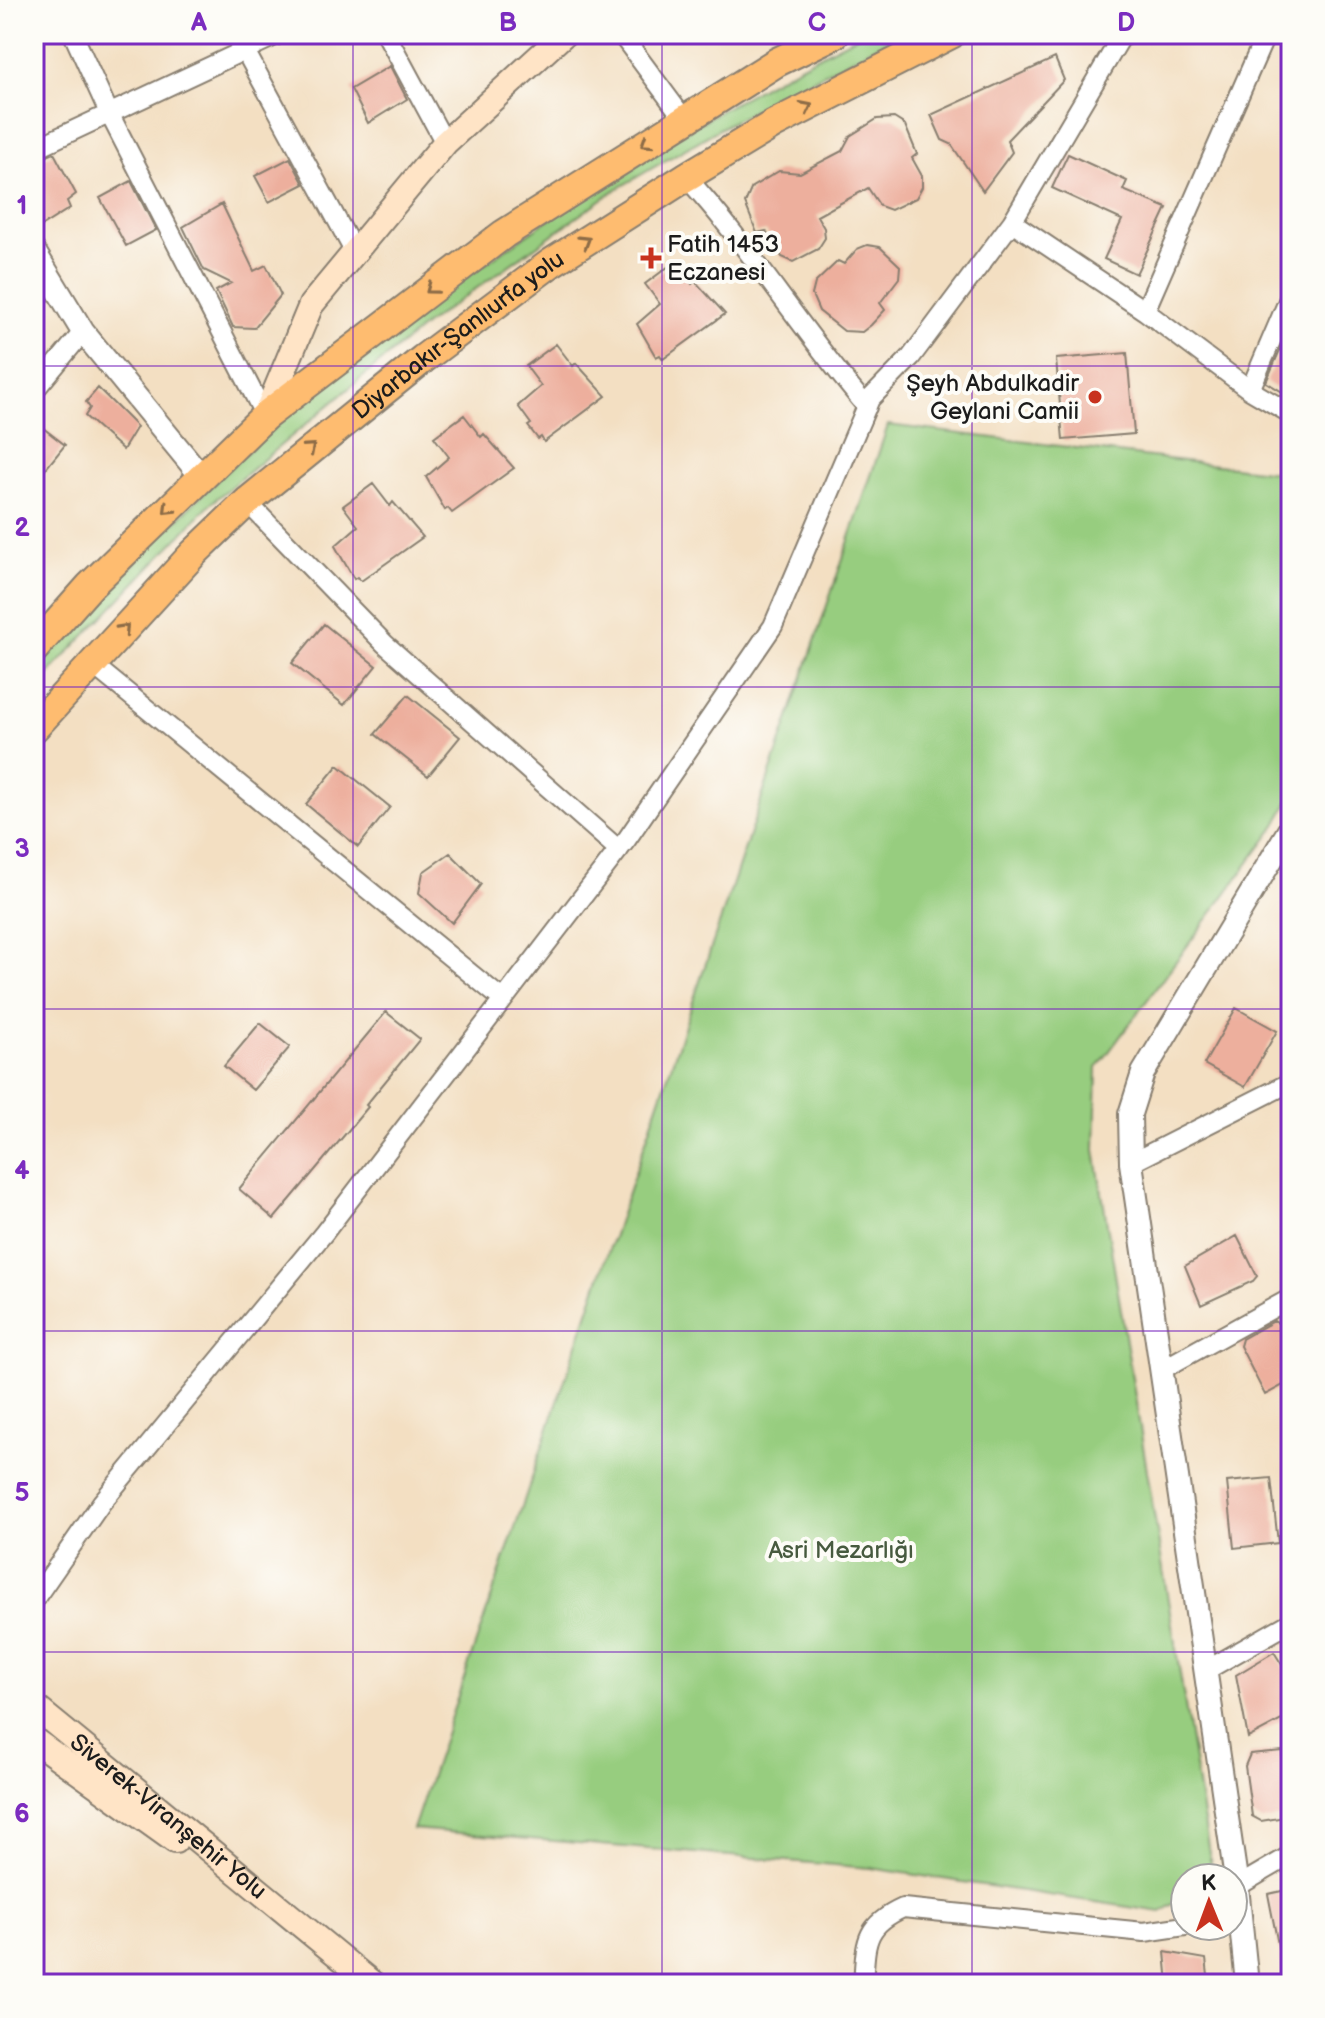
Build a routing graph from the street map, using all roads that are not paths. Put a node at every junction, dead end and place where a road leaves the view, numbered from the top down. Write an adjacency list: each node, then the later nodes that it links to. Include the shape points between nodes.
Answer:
1 (73, 34): 12 (street)
2 (236, 34): 11 (street)
3 (279, 34): 11 (street)
4 (386, 34): 14 (street)
5 (621, 34): 13 (street)
6 (835, 34): 13 (highway, via 777,62)
7 (951, 34): 16 (highway, Diyarbakır-Şanlıurfa yolu, one-way to 7, via 774,124)
8 (1123, 34): 17 (street)
9 (1266, 34): 21 (street)
10 (554, 36): 14 (main road)
11 (246, 52): 12 (street); 19 (street)
12 (109, 113): 15 (street); 27 (street)
13 (684, 119): 27 (highway, one-way to 27, via 504,234)
14 (445, 143): 19 (main road)
15 (34, 149)
16 (686, 177): 25 (street, via 727,222 825,360); 29 (highway, Diyarbakır-Şanlıurfa yolu, one-way to 16, via 330,431 551,263)
17 (1012, 222): 21 (street); 25 (street)
18 (34, 251): 22 (street)
19 (355, 253): 27 (main road, via 311,305)
20 (1291, 294): 23 (street)
21 (1145, 311): 23 (street)
22 (83, 332): 24 (street); 28 (street)
23 (1250, 390): 26 (street)
24 (34, 391)
25 (867, 407): 34 (street, via 773,626)
26 (1291, 414)
27 (265, 416): 28 (highway)
28 (201, 476): 30 (highway, one-way to 30)
29 (247, 502): 31 (highway, Diyarbakır-Şanlıurfa yolu, one-way to 29); 34 (street, via 385,644)
30 (34, 649)
31 (92, 664): 32 (highway, Diyarbakır-Şanlıurfa yolu); 35 (street)
32 (34, 728)
33 (1291, 827): 37 (street, via 1143,1073 1130,1114)
34 (619, 850): 35 (street)
35 (503, 1000): 40 (street, via 324,1233 102,1502)
36 (1291, 1082): 37 (street)
37 (1131, 1163): 39 (street)
38 (1291, 1298): 39 (street)
39 (1161, 1370): 42 (street)
40 (34, 1600)
41 (1291, 1622): 42 (street)
42 (1205, 1671): 46 (street)
43 (34, 1706): 48 (main road, Siverek-Viranşehir Yolu)
44 (34, 1740): 48 (main road, Siverek-Viranşehir Yolu)
45 (1291, 1855): 47 (street)
46 (1231, 1862)
47 (1249, 1880)
48 (304, 1928): 51 (main road, Siverek-Viranşehir Yolu)
49 (1169, 1928): 52 (street, via 1144,1932 903,1908 875,1924 867,1940)
50 (1242, 1942): 53 (street)
51 (373, 1984)
52 (863, 1984)
53 (1247, 1984)

